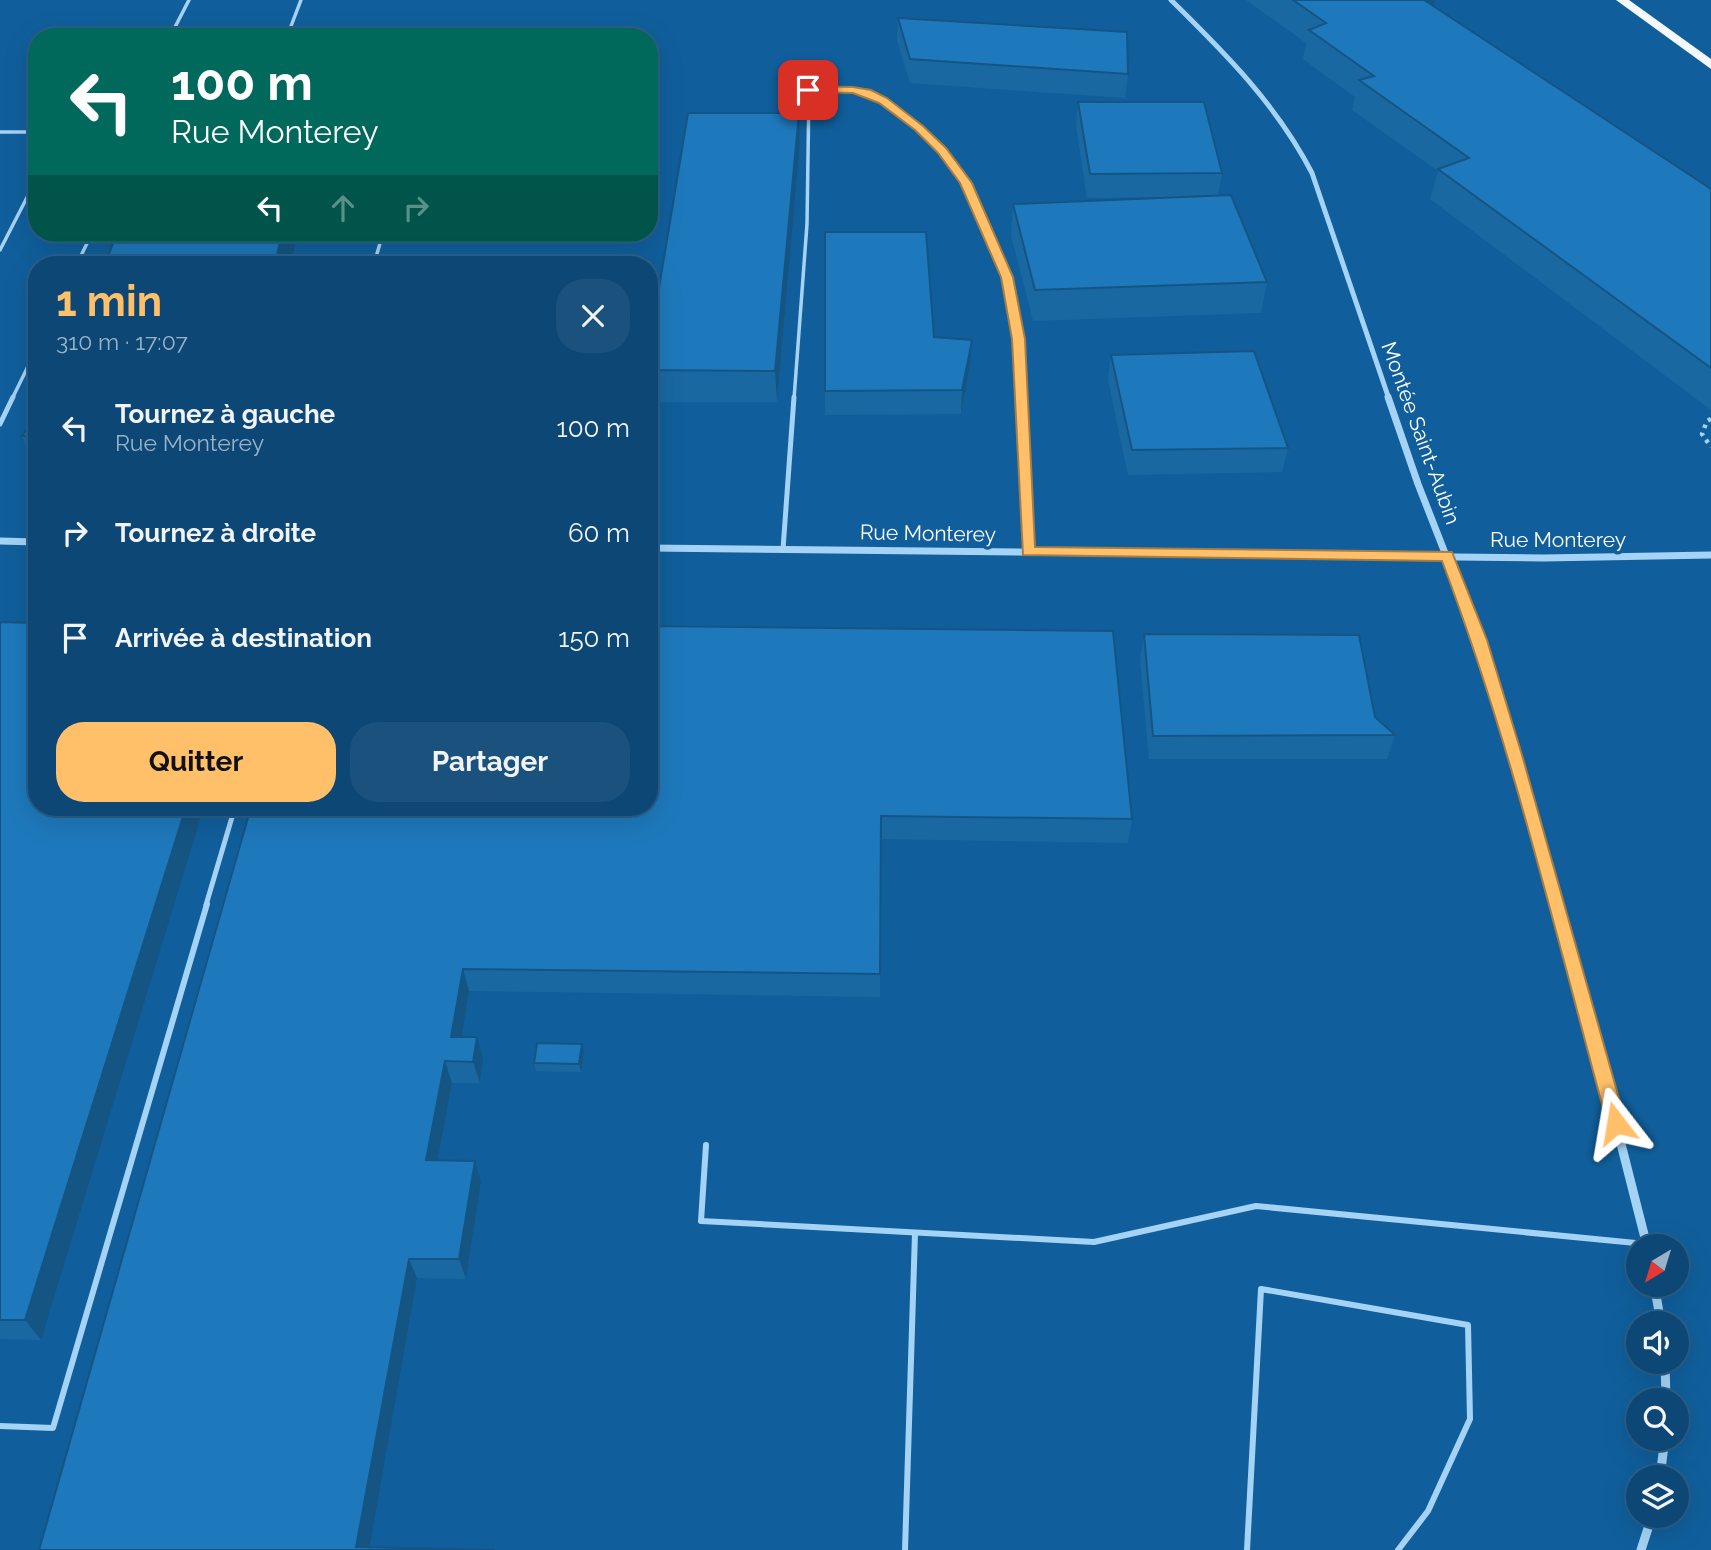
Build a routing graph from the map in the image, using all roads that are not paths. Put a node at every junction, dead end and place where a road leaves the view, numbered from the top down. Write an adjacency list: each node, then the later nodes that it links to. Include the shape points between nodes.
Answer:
1 (189, 0): 5 (lane)
2 (301, 0): 6 (lane)
3 (1171, 0): 20 (street, Montée Saint-Aubin, via 1251,79 1299,146)
4 (1622, 0): 7 (main road)
5 (175, 28)
6 (290, 28)
7 (1711, 65)
8 (0, 132): 9 (lane)
9 (28, 132)
10 (28, 195): 11 (lane)
11 (0, 250)
12 (28, 366): 13 (lane)
13 (0, 424)
14 (0, 541): 15 (street)
15 (28, 541)
16 (658, 548): 17 (street, Rue Monterey)
17 (783, 549): 18 (street, Rue Monterey); 18 (lane, via 807,224 808,90 829,90 867,93 919,128 966,183 996,247 1007,277 1018,339)
18 (1028, 551): 20 (street, Rue Monterey)
19 (1711, 555): 20 (street, Rue Monterey)
20 (1447, 556): 24 (street, Montée Saint-Aubin, via 1479,640 1514,755 1586,1006)
21 (231, 816): 26 (lane, via 52,1428)
22 (706, 1145): 23 (lane, via 701,1221)
23 (915, 1233): 25 (lane, via 1094,1242 1256,1206); 28 (lane)
24 (1643, 1234)
25 (1626, 1243)
26 (0, 1426)
27 (1648, 1528): 31 (street)
28 (905, 1550)
29 (1247, 1550): 30 (lane, via 1261,1289 1468,1325 1470,1419 1428,1511)
30 (1398, 1550)
31 (1641, 1550)

